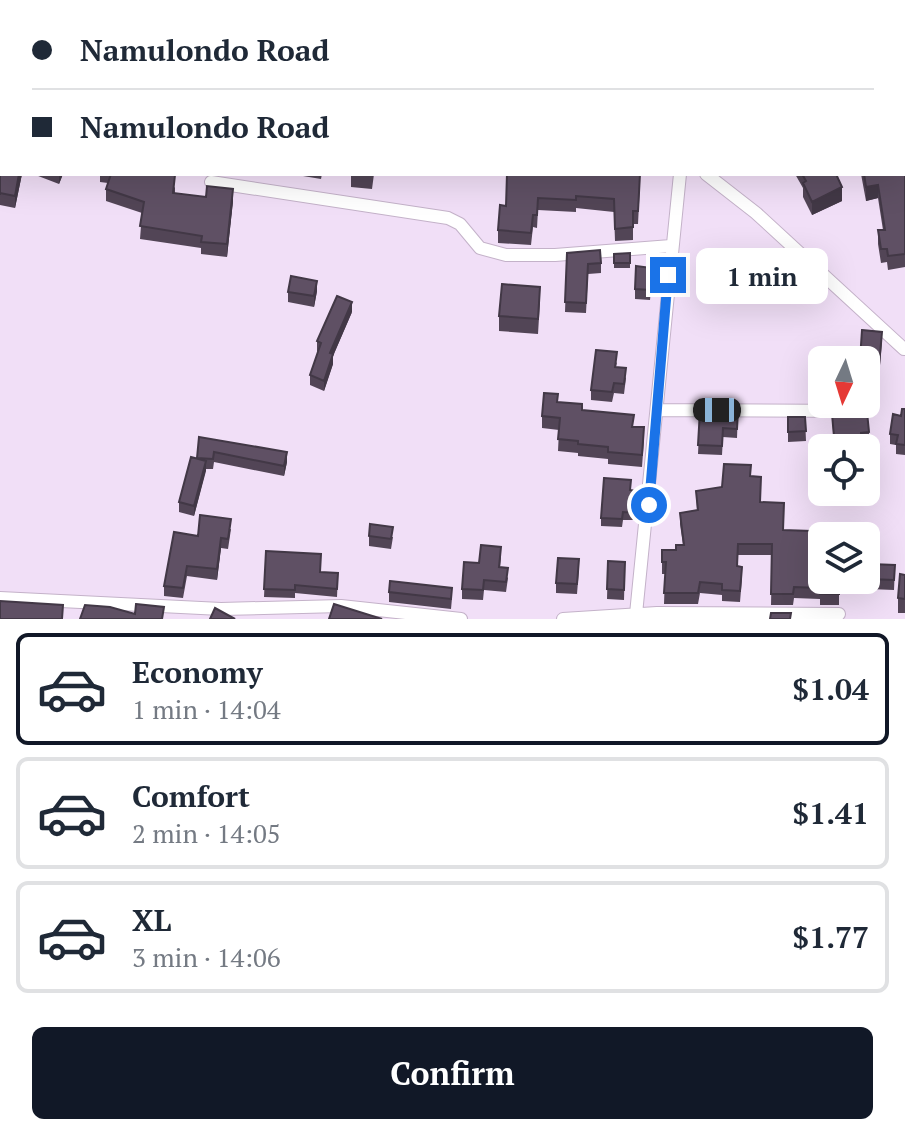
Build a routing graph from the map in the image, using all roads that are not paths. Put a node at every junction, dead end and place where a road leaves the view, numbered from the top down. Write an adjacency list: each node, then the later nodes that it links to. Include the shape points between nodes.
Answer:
1 (680, 176): 4 (street)
2 (709, 176): 5 (street)
3 (211, 182): 4 (street, via 448,218 480,248 506,255)
4 (671, 246): 6 (street)
5 (904, 349)
6 (657, 410): 7 (street); 10 (street)
7 (808, 411)
8 (0, 598): 9 (street)
9 (269, 614): 14 (street, via 341,606)
10 (636, 614): 12 (street); 13 (street)
11 (839, 614): 12 (street)
12 (689, 616)
13 (596, 618): 15 (street)
14 (461, 619)
15 (563, 619)

